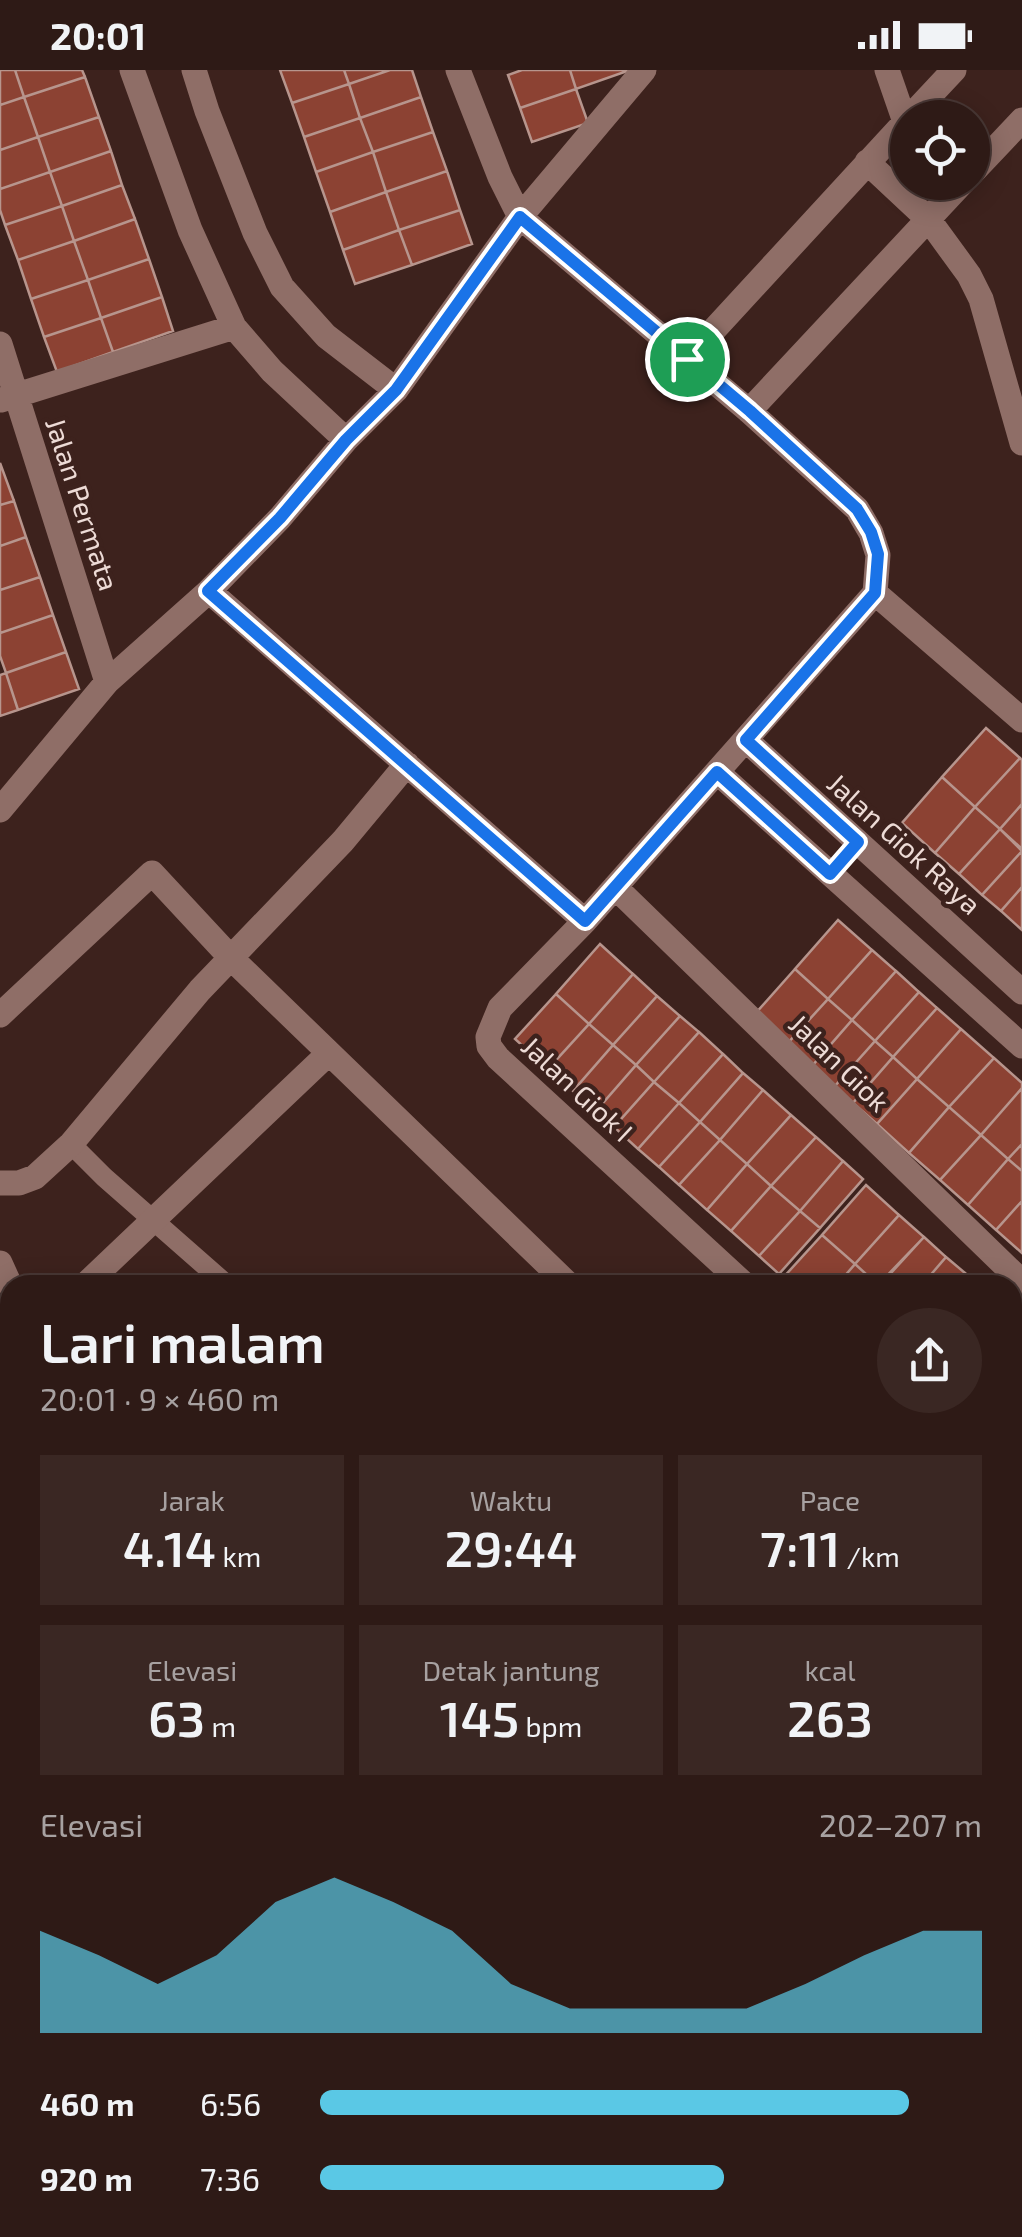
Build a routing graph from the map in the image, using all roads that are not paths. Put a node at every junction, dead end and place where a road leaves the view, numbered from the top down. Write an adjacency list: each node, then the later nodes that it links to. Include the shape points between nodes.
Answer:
1 (132, 70): 16 (street, via 190,230)
2 (194, 70): 19 (street, via 282,287 326,336)
3 (458, 70): 15 (street)
4 (644, 70): 15 (street)
5 (887, 70): 7 (street)
6 (954, 70): 8 (street)
7 (897, 100)
8 (925, 100)
9 (1022, 120): 11 (street)
10 (890, 144): 12 (street)
11 (990, 154)
12 (877, 164): 14 (street); 18 (street)
13 (940, 200): 14 (street)
14 (923, 214): 21 (street); 23 (street, via 980,299)
15 (520, 217): 18 (street); 19 (street)
16 (234, 326): 20 (street); 22 (street)
17 (0, 344): 20 (street, Jalan Permata)
18 (687, 359): 21 (street)
19 (396, 390): 22 (street)
20 (8, 398): 26 (street, Jalan Permata)
21 (750, 411): 25 (street, via 857,509 878,554)
22 (346, 440): 24 (street)
23 (1022, 443)
24 (208, 591): 26 (street); 29 (street)
25 (875, 593): 27 (street); 28 (street)
26 (107, 682): 31 (street)
27 (1022, 720)
28 (746, 740): 30 (street); 32 (street, Jalan Giok Raya)
29 (407, 764): 35 (street); 36 (street)
30 (717, 772): 33 (street); 34 (street)
31 (0, 810)
32 (858, 842): 33 (street); 37 (street, Jalan Giok Raya)
33 (830, 874): 39 (street)
34 (615, 888): 35 (street); 48 (street, Jalan Giok)
35 (585, 921): 47 (street, Jalan Giok I, via 500,1008 489,1046)
36 (231, 958): 38 (street, via 152,873); 40 (street); 41 (street)
37 (1022, 992)
38 (0, 1016)
39 (1022, 1046)
40 (329, 1053): 43 (street); 46 (street)
41 (71, 1144): 42 (street, via 35,1177); 43 (lane)
42 (0, 1183)
43 (154, 1221): 44 (street); 45 (lane)
44 (95, 1275)
45 (215, 1275)
46 (559, 1275)
47 (729, 1275)
48 (1015, 1275)

